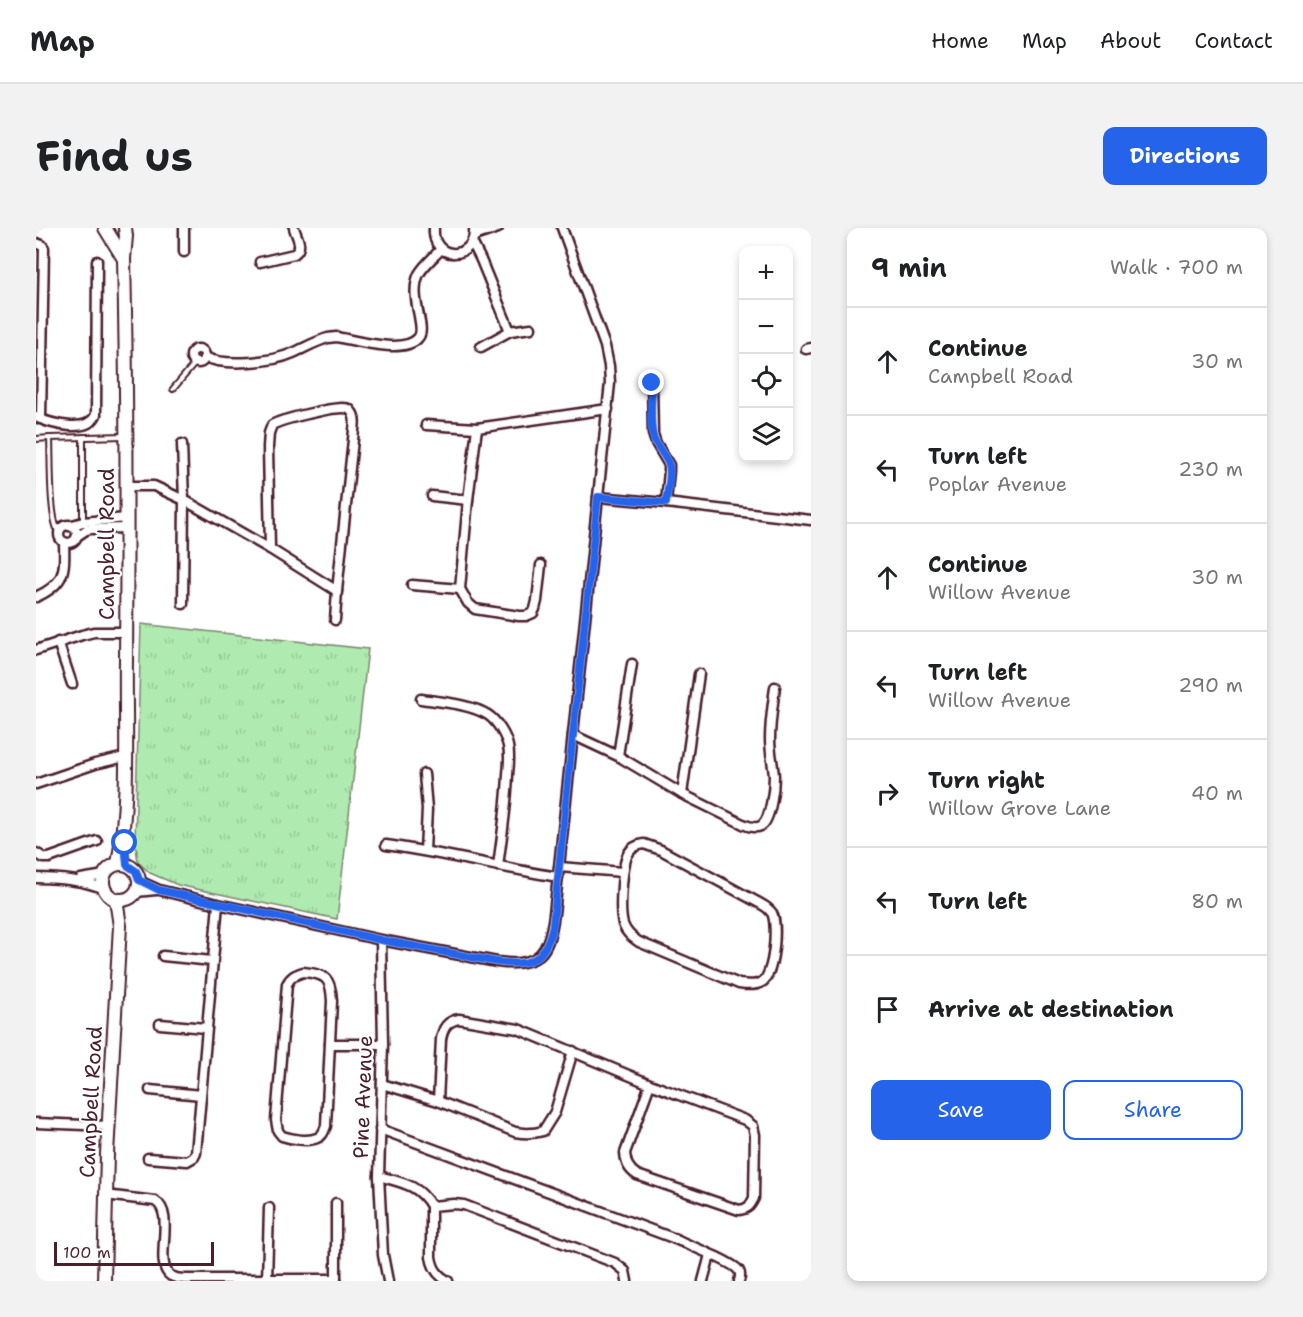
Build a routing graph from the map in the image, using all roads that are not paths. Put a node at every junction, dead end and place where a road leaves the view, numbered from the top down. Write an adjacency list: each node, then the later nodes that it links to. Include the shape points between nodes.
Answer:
1 (105, 228): 2 (street); 13 (street)
2 (120, 228)
3 (125, 228): 13 (street, Campbell Road)
4 (184, 228): 12 (street)
5 (294, 228): 15 (street, via 298,251)
6 (434, 228): 11 (street, via 435,241)
7 (498, 228): 9 (street)
8 (562, 228): 22 (street, via 605,346 610,383)
9 (473, 236): 11 (street, via 463,251 450,253); 17 (street)
10 (36, 243): 23 (street, via 45,248)
11 (441, 249): 19 (street, via 419,274 416,302 420,333 412,343 394,346 336,337 284,356 227,362 205,357 198,349 192,357)
12 (184, 252)
13 (124, 259): 26 (street, Campbell Road)
14 (97, 261): 23 (street, via 96,415 85,425 57,425)
15 (260, 262)
16 (531, 328): 17 (street)
17 (510, 331): 18 (street)
18 (481, 347)
19 (196, 362): 21 (lane)
20 (652, 383): 36 (street, via 653,434 669,465)
21 (173, 389)
22 (608, 409): 25 (street); 33 (street)
23 (38, 418)
24 (426, 425): 25 (street)
25 (477, 428): 35 (street)
26 (126, 436): 27 (lane); 31 (street, Campbell Road)
27 (83, 437): 28 (lane); 38 (lane)
28 (50, 438): 29 (lane); 40 (lane, via 56,527)
29 (36, 439)
30 (182, 444): 34 (street)
31 (126, 486): 34 (street, via 154,486); 39 (street, Campbell Road)
32 (432, 496): 35 (street)
33 (598, 497): 36 (street); 57 (street)
34 (184, 500): 41 (street); 47 (street)
35 (468, 500): 44 (street)
36 (666, 503): 37 (street)
37 (811, 520)
38 (84, 522): 39 (street); 40 (street, via 69,526 75,529)
39 (126, 523): 40 (street, via 86,530); 49 (street, Campbell Road)
40 (68, 538): 46 (street, via 59,582)
41 (270, 549): 45 (street); 45 (street, via 268,447 272,425 334,409 352,411 354,430)
42 (540, 565): 44 (street, via 537,602 533,613 526,616 475,609)
43 (412, 585): 44 (street)
44 (460, 589)
45 (337, 591): 48 (street)
46 (36, 597)
47 (183, 604)
48 (335, 620)
49 (126, 633): 50 (street, via 94,632); 59 (street, Campbell Road)
50 (58, 642): 51 (street); 54 (street)
51 (36, 650)
52 (632, 664): 58 (street)
53 (699, 674): 62 (street)
54 (72, 684)
55 (775, 687): 62 (street, via 770,729 774,778 763,825 743,824)
56 (421, 699): 68 (street, via 490,716 508,744 508,788)
57 (573, 735): 58 (street); 69 (street)
58 (618, 756): 62 (street)
59 (125, 757): 61 (street); 67 (street, Campbell Road)
60 (424, 774): 65 (street, via 428,809)
61 (36, 784)
62 (682, 794)
63 (97, 841): 66 (street, via 50,858)
64 (386, 845): 65 (street)
65 (425, 851): 68 (street)
66 (36, 853)
67 (123, 865): 71 (street, via 110,868); 76 (street, via 136,871)
68 (498, 866): 72 (street)
69 (560, 867): 70 (street); 72 (street)
70 (623, 872): 70 (street, via 633,847 644,844 761,904 772,913 774,927 772,963 766,978 754,984 739,984 633,938 621,916)
71 (105, 875): 74 (street); 75 (street)
72 (558, 877): 78 (street, via 549,940 541,955 528,962 497,962)
73 (36, 878): 74 (street)
74 (75, 880): 75 (street)
75 (105, 890): 76 (street, via 112,897)
76 (130, 892): 77 (street, via 159,890); 92 (street, Campbell Road, via 120,926)
77 (218, 904): 78 (street); 80 (street)
78 (381, 940): 84 (street, Pine Avenue)
79 (164, 956): 80 (street)
80 (212, 961): 82 (street)
81 (160, 1024): 82 (street)
82 (206, 1028): 89 (street)
83 (330, 1044): 83 (street, via 323,1133 309,1140 282,1136 276,1114 287,984 294,975 318,974 329,981); 84 (street)
84 (384, 1044): 86 (street, Pine Avenue)
85 (573, 1051): 87 (street); 90 (street, via 555,1112 543,1131 515,1132); 90 (street, via 518,1029 454,1020 443,1030)
86 (382, 1084): 90 (street); 93 (street, Pine Avenue)
87 (650, 1084): 87 (street, via 625,1153 630,1170 739,1210 750,1206 754,1198 753,1126)
88 (150, 1090): 89 (street)
89 (201, 1095): 94 (street, via 194,1157 187,1161)
90 (438, 1101)
91 (36, 1123): 92 (street)
92 (108, 1126): 96 (street, Campbell Road)
93 (380, 1129): 95 (street, Pine Avenue); 100 (street)
94 (148, 1158)
95 (379, 1176): 98 (street, via 423,1193); 105 (street, Pine Avenue)
96 (105, 1195): 101 (street, via 159,1203 165,1218 165,1270 177,1278); 104 (street, Campbell Road)
97 (336, 1203): 103 (street)
98 (431, 1206): 106 (street, via 432,1265); 107 (street, via 464,1205 615,1263 625,1271)
99 (269, 1208): 102 (street)
100 (710, 1255): 108 (street); 109 (street, via 736,1268)
101 (200, 1280): 102 (street)
102 (267, 1280): 103 (street)
103 (336, 1280)
104 (104, 1281)
105 (388, 1281)
106 (448, 1281)
107 (627, 1281)
108 (703, 1281)
109 (739, 1281)

